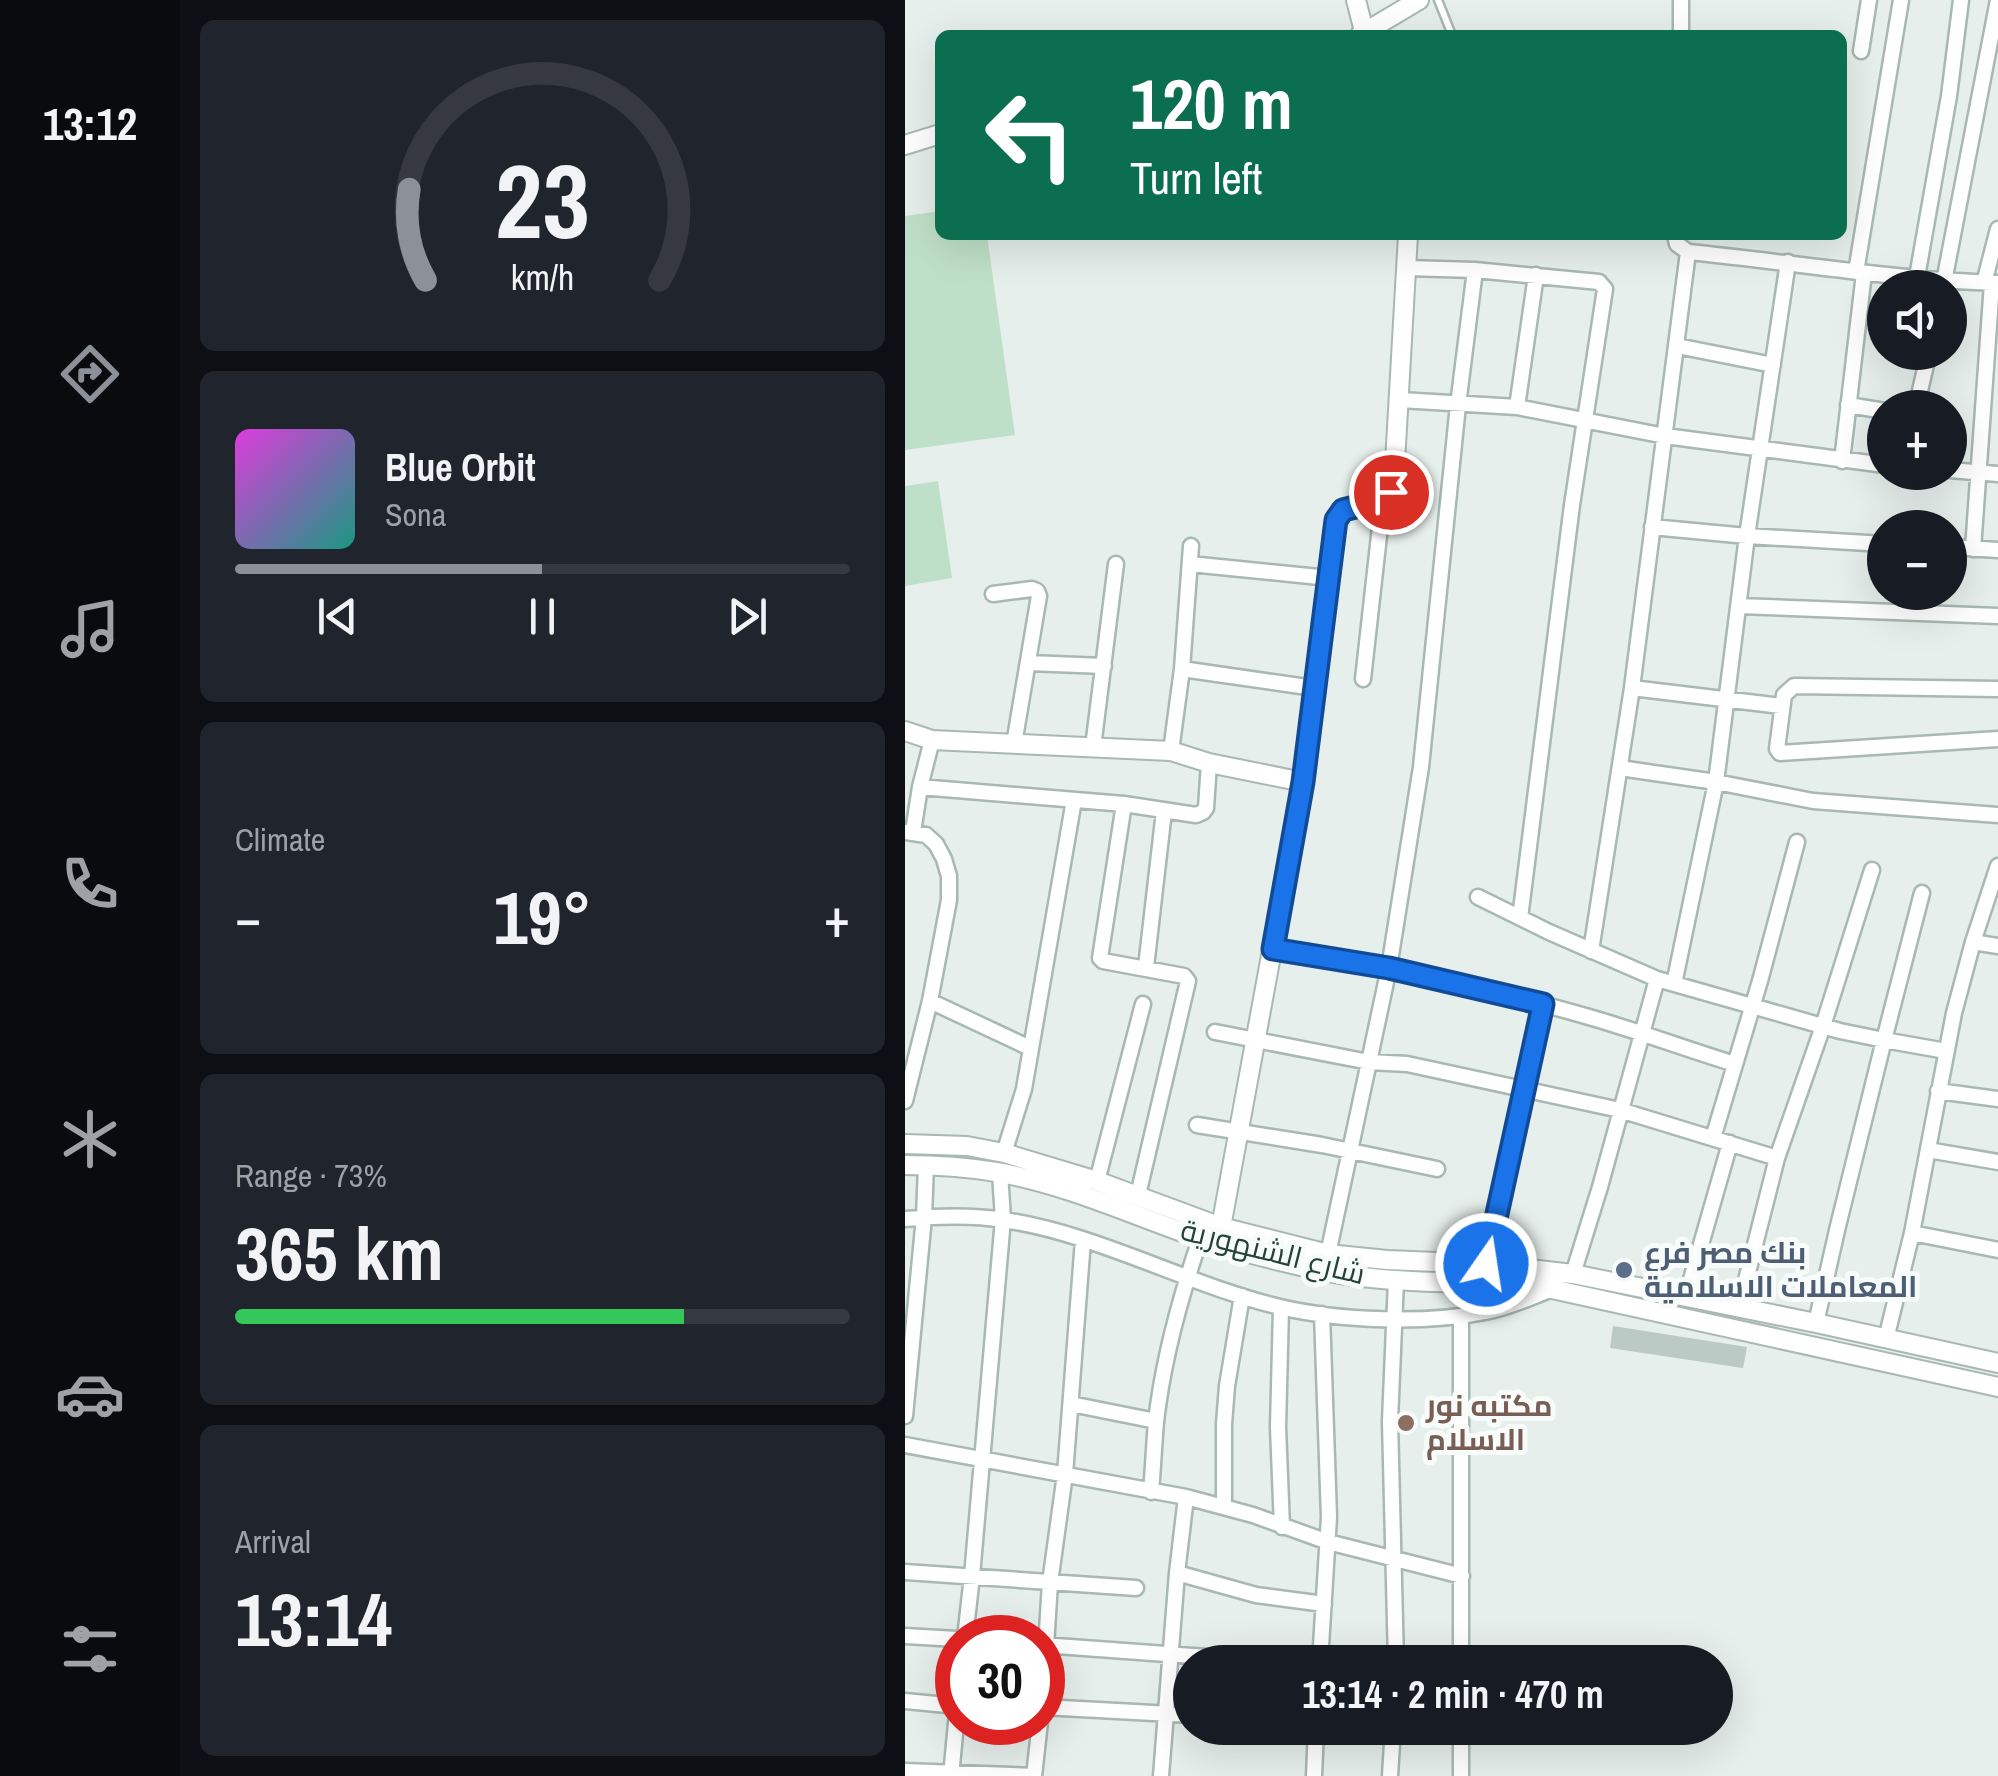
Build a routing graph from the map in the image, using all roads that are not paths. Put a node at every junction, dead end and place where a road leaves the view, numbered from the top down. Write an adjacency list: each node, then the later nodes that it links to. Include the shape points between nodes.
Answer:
1 (1356, 0): 9 (street)
2 (1419, 0): 10 (street)
3 (1438, 0): 11 (lane)
4 (1681, 0): 12 (street)
5 (1869, 0): 13 (street)
6 (1901, 0): 25 (street)
7 (1961, 0): 23 (street)
8 (1998, 0): 24 (street)
9 (1362, 30)
10 (1370, 30)
11 (1450, 30)
12 (1681, 30)
13 (1861, 51)
14 (935, 135): 15 (street)
15 (905, 144)
16 (1998, 229): 28 (street)
17 (1408, 240): 21 (street)
18 (1676, 240): 19 (street)
19 (1688, 252): 20 (street); 29 (street)
20 (1788, 262): 25 (street); 30 (street)
21 (1407, 268): 22 (street); 31 (street)
22 (1475, 270): 27 (street); 32 (street)
23 (1918, 270)
24 (1947, 270)
25 (1860, 272): 26 (street); 33 (street)
26 (1867, 273)
27 (1536, 275): 34 (street); 36 (street, via 1599,282 1605,289)
28 (1991, 283): 42 (street)
29 (1677, 346): 30 (street); 37 (street)
30 (1773, 365): 38 (street)
31 (1400, 400): 32 (street); 44 (street, via 1394,480)
32 (1457, 405): 34 (street); 94 (street, via 1426,734)
33 (1848, 405): 35 (street); 39 (street)
34 (1517, 408): 36 (street)
35 (1867, 408)
36 (1585, 421): 37 (street); 88 (street)
37 (1665, 436): 38 (street); 45 (street)
38 (1760, 450): 39 (street); 46 (street)
39 (1842, 461): 40 (street)
40 (1867, 463)
41 (1967, 471): 42 (street)
42 (1980, 472): 43 (street); 50 (street)
43 (1998, 474)
44 (1383, 500): 54 (street, via 1338,514); 61 (street)
45 (1652, 527): 46 (street); 63 (street)
46 (1747, 536): 47 (street); 56 (street)
47 (1867, 543)
48 (1191, 546): 53 (street)
49 (1967, 549): 50 (street)
50 (1973, 549): 51 (street)
51 (1998, 550)
52 (1116, 564): 59 (street)
53 (1191, 564): 54 (street); 60 (street)
54 (1329, 578): 62 (street)
55 (993, 594): 58 (street, via 1037,591)
56 (1739, 606): 57 (street); 65 (street)
57 (1998, 616)
58 (1029, 663): 59 (street); 70 (street)
59 (1104, 666): 71 (street)
60 (1182, 669): 62 (street); 72 (street)
61 (1363, 679)
62 (1315, 688): 75 (street)
63 (1632, 688): 65 (street); 74 (street)
64 (1998, 689): 66 (street, via 1794,686)
65 (1727, 698): 66 (street); 76 (street)
66 (1781, 706): 68 (street, via 1780,753)
67 (905, 731): 69 (street)
68 (1998, 739)
69 (932, 740): 70 (street); 77 (street)
70 (1015, 744): 71 (street)
71 (1093, 747): 72 (street)
72 (1171, 751): 73 (street)
73 (1209, 762): 75 (street); 80 (street, via 1203,812)
74 (1620, 768): 76 (street); 92 (street)
75 (1303, 782): 91 (street)
76 (1716, 782): 81 (street, via 1813,802); 96 (street)
77 (921, 787): 78 (street); 82 (street)
78 (1074, 800): 79 (street); 106 (street)
79 (1125, 804): 80 (street); 93 (street, via 1100,958)
80 (1164, 812): 93 (street)
81 (1998, 815)
82 (909, 832): 97 (street, via 926,834 949,876)
83 (1797, 842): 100 (street)
84 (1998, 866): 89 (street)
85 (1873, 870): 101 (street)
86 (1922, 893): 105 (street)
87 (1478, 897): 88 (street)
88 (1521, 918): 92 (street)
89 (1973, 942): 90 (street); 107 (street)
90 (1998, 946)
91 (1273, 949): 94 (street); 104 (street)
92 (1591, 951): 95 (street)
93 (1145, 968): 130 (street, via 1187,981)
94 (1389, 968): 99 (street); 108 (street)
95 (1657, 979): 96 (street); 103 (street)
96 (1674, 984): 100 (street)
97 (930, 1001): 106 (street); 113 (street)
98 (1143, 1004): 129 (street)
99 (1543, 1004): 103 (street); 110 (street)
100 (1753, 1005): 101 (street); 109 (street)
101 (1823, 1026): 105 (street); 123 (street)
102 (1215, 1032): 104 (street)
103 (1641, 1034): 109 (street); 114 (street)
104 (1256, 1040): 108 (street); 116 (street)
105 (1885, 1040): 107 (street); 152 (street)
106 (1030, 1048): 122 (street)
107 (1945, 1051): 111 (street)
108 (1369, 1062): 110 (street); 120 (street)
109 (1735, 1064): 117 (street)
110 (1525, 1089): 114 (street); 140 (street)
111 (1938, 1091): 112 (street); 121 (street)
112 (1998, 1099)
113 (905, 1101)
114 (1621, 1110): 117 (street); 141 (street)
115 (1197, 1125): 116 (street)
116 (1238, 1132): 120 (street); 134 (street)
117 (1713, 1138): 118 (street)
118 (1730, 1143): 123 (street); 146 (street)
119 (905, 1144): 122 (street, شارع الشنهورية)
120 (1348, 1150): 127 (street); 139 (street)
121 (1927, 1150): 124 (street); 135 (street)
122 (1004, 1153): 129 (street, شارع الشنهورية)
123 (1777, 1158): 148 (street)
124 (1998, 1162)
125 (905, 1166): 126 (street, شارع الشنهورية)
126 (925, 1166): 128 (street, شارع الشنهورية); 131 (street)
127 (1437, 1170)
128 (999, 1173): 133 (street); 136 (street, شارع الشنهورية)
129 (1097, 1181): 130 (street, شارع الشنهورية)
130 (1137, 1195): 134 (street, شارع الشنهورية)
131 (924, 1217): 132 (street); 133 (street); 157 (street)
132 (905, 1218)
133 (1003, 1220): 137 (street); 160 (street)
134 (1221, 1226): 139 (street, شارع الشنهورية)
135 (1912, 1233): 138 (street); 153 (street)
136 (1199, 1238): 142 (street); 143 (street, شارع الشنهورية, via 1313,1269)
137 (1083, 1240): 142 (street); 156 (street)
138 (1998, 1250)
139 (1328, 1254): 140 (street, شارع الشنهورية)
140 (1486, 1264): 141 (street, شارع الشنهورية)
141 (1573, 1274): 146 (street, شارع الشنهورية)
142 (1187, 1277): 145 (street); 158 (street)
143 (1396, 1280): 144 (street, شارع الشنهورية); 151 (street)
144 (1552, 1289): 150 (street); 155 (street, شارع الشنهورية)
145 (1243, 1296): 147 (street); 164 (street, via 1225,1405)
146 (1686, 1297): 148 (street, شارع الشنهورية)
147 (1281, 1308): 149 (street); 165 (street)
148 (1739, 1308): 152 (street, شارع الشنهورية)
149 (1323, 1314): 151 (street); 166 (street)
150 (1461, 1316): 151 (street); 171 (street)
151 (1395, 1318): 167 (street)
152 (1817, 1323): 153 (street, شارع الشنهورية)
153 (1886, 1339): 154 (street, شارع الشنهورية)
154 (1998, 1364)
155 (1998, 1386)
156 (1071, 1404): 158 (street); 161 (street)
157 (905, 1416)
158 (1157, 1421): 162 (street)
159 (905, 1445): 160 (street)
160 (981, 1459): 161 (street); 170 (street)
161 (1065, 1474): 162 (street); 172 (street)
162 (1151, 1492): 163 (street)
163 (1186, 1497): 164 (street); 169 (street)
164 (1224, 1506): 165 (street)
165 (1282, 1527): 166 (street)
166 (1328, 1542): 167 (street); 174 (street)
167 (1395, 1560): 171 (street); 180 (street)
168 (905, 1572): 170 (street)
169 (1177, 1573): 174 (street, via 1256,1595); 183 (street)
170 (973, 1576): 172 (street); 175 (street)
171 (1462, 1576): 181 (street)
172 (1050, 1583): 173 (street); 176 (street)
173 (1135, 1588)
174 (1324, 1604): 179 (street)
175 (965, 1615)
176 (1047, 1615)
177 (905, 1636): 178 (street)
178 (935, 1637)
179 (1321, 1645)
180 (1396, 1645)
181 (1461, 1645)
182 (1065, 1647): 183 (street)
183 (1169, 1654): 184 (street); 188 (street)
184 (1173, 1654)
185 (905, 1702): 186 (street)
186 (935, 1704)
187 (1065, 1708): 188 (street)
188 (1165, 1714): 189 (street); 198 (street)
189 (1173, 1714)
190 (954, 1745): 196 (street)
191 (1037, 1745): 197 (street)
192 (1315, 1745): 199 (street)
193 (1392, 1745): 200 (street)
194 (1461, 1745): 201 (street)
195 (905, 1770): 196 (street)
196 (952, 1775): 197 (street)
197 (1035, 1776)
198 (1161, 1776)
199 (1313, 1776)
200 (1390, 1776)
201 (1461, 1776)

